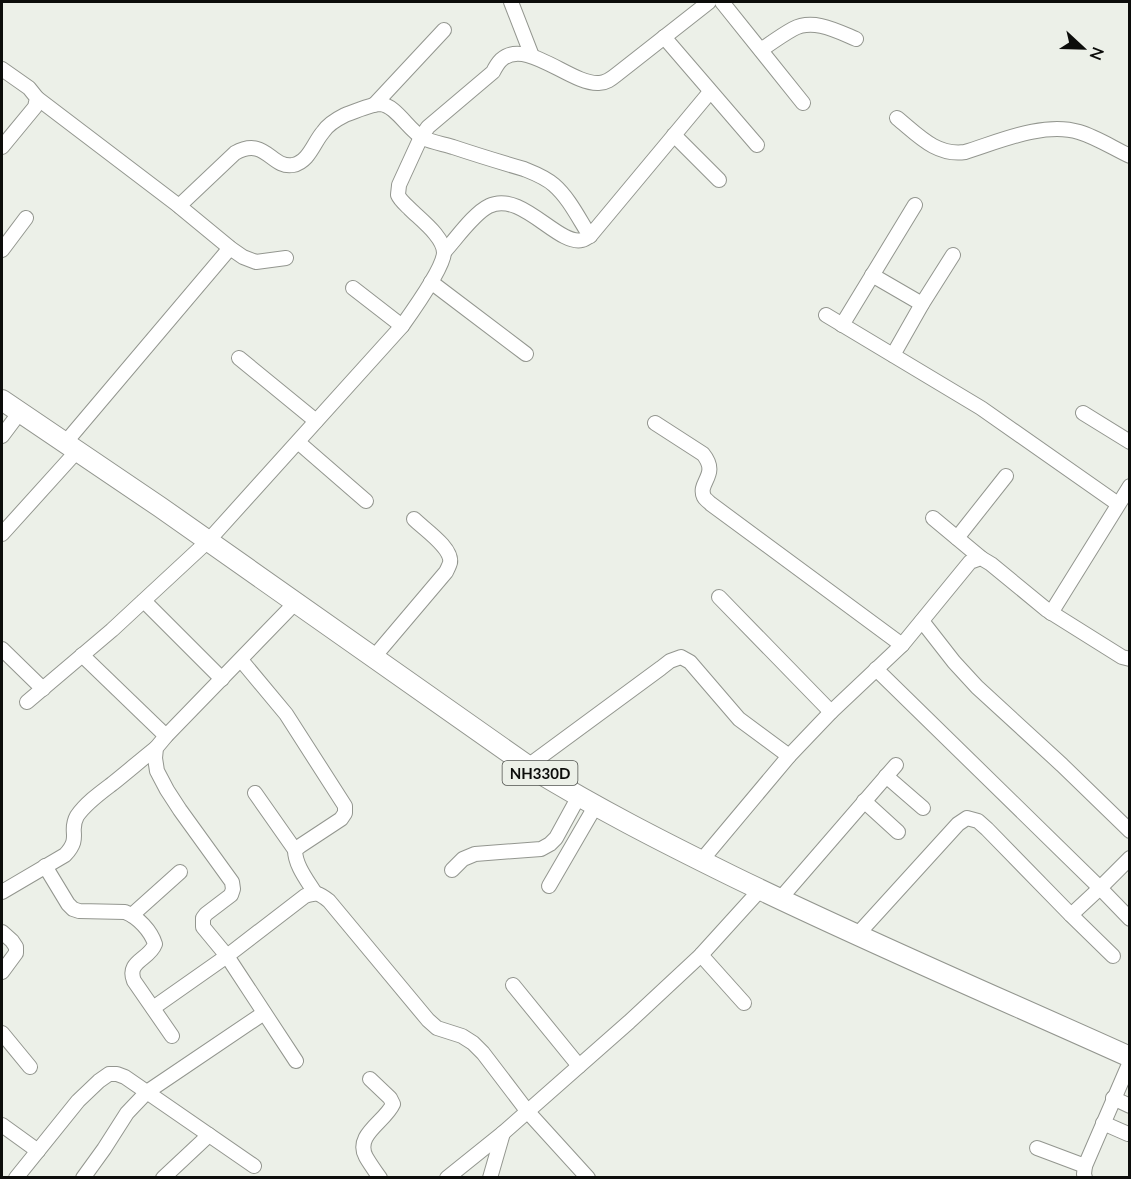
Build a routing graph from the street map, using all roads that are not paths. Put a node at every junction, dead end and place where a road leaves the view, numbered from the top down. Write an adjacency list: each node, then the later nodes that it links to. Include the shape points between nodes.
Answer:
1 (511, 2): 8 (street)
2 (709, 2): 5 (street)
3 (722, 2): 7 (street)
4 (444, 30): 13 (street)
5 (664, 37): 8 (street, via 606,82 596,84); 10 (street)
6 (856, 39): 7 (street, via 834,29 805,25)
7 (761, 50): 12 (street)
8 (532, 56): 16 (street, via 512,53 501,60 493,72)
9 (2, 69): 11 (street)
10 (710, 92): 15 (street); 17 (street)
11 (37, 98): 18 (street, via 35,107); 22 (street)
12 (803, 102)
13 (374, 105): 16 (street, via 391,109); 22 (street, via 333,122 302,162 294,165 285,165 261,149 242,149)
14 (897, 118): 19 (street, via 931,145 954,153 1033,132 1066,129)
15 (674, 135): 20 (street); 24 (street)
16 (421, 137): 24 (street, via 524,169 552,183 563,193); 27 (street, via 398,194 437,236)
17 (757, 145)
18 (2, 147)
19 (1130, 156)
20 (719, 180)
21 (915, 205): 30 (street)
22 (179, 206): 25 (street)
23 (27, 218): 26 (street)
24 (590, 236): 27 (street, via 574,240 520,208 492,204)
25 (230, 248): 29 (street, via 256,262); 48 (street)
26 (2, 250)
27 (444, 252): 31 (street)
28 (953, 255): 33 (street)
29 (286, 258)
30 (872, 275): 33 (street); 35 (street)
31 (431, 282): 36 (street); 37 (street)
32 (353, 288): 36 (street)
33 (922, 304): 38 (street)
34 (826, 315): 35 (street)
35 (842, 325): 38 (street)
36 (402, 326): 43 (street)
37 (526, 354)
38 (892, 355): 52 (street, via 981,408)
39 (240, 358): 43 (street)
40 (2, 400): 41 (highway, NH330D)
41 (20, 412): 45 (street); 48 (highway, NH330D)
42 (1083, 413): 47 (street)
43 (316, 421): 46 (street)
44 (656, 423): 64 (street, via 709,461 704,498)
45 (2, 436)
46 (298, 442): 51 (street); 57 (street)
47 (1130, 442)
48 (71, 447): 55 (street); 57 (highway, NH330D)
49 (1006, 476): 56 (street)
50 (1130, 486): 52 (street)
51 (366, 501)
52 (1118, 504): 62 (street)
53 (933, 518): 56 (street)
54 (414, 519): 67 (street, via 444,546 450,564)
55 (2, 534)
56 (957, 538): 58 (street)
57 (208, 541): 60 (street); 61 (highway, NH330D)
58 (981, 558): 62 (street); 63 (street, via 970,562)
59 (719, 597): 74 (street)
60 (144, 601): 66 (street); 71 (street)
61 (296, 602): 67 (highway, NH330D); 69 (street)
62 (1052, 613): 68 (street)
63 (922, 621): 64 (street); 85 (street, via 977,687)
64 (902, 645): 70 (street)
65 (2, 649): 72 (street)
66 (82, 655): 72 (street); 75 (street)
67 (374, 657): 79 (highway, NH330D)
68 (1130, 659)
69 (241, 660): 71 (street); 87 (street, via 294,725 345,806 341,819)
70 (876, 669): 74 (street); 94 (street)
71 (222, 679): 75 (street)
72 (43, 689): 73 (street)
73 (27, 702)
74 (831, 712): 77 (street)
75 (166, 736): 76 (street)
76 (156, 748): 90 (street, via 79,814 74,822 73,847); 105 (street, via 157,771 167,790 232,882 231,895 202,918 203,927)
77 (789, 756): 79 (street, via 739,719 690,662 681,657 670,661); 89 (street)
78 (896, 765): 80 (street)
79 (528, 766): 82 (highway, NH330D)
80 (886, 776): 83 (street); 84 (street)
81 (255, 793): 87 (street)
82 (587, 801): 89 (highway, NH330D); 91 (street, via 556,838 541,849 475,854); 93 (street)
83 (864, 801): 86 (street); 98 (street)
84 (923, 808)
85 (1130, 831)
86 (898, 832)
87 (295, 850): 97 (street, via 298,865)
88 (1130, 858): 94 (street)
89 (701, 861): 95 (highway, NH330D)
90 (45, 866): 96 (street); 99 (street, via 73,909)
91 (452, 870)
92 (180, 872): 99 (street)
93 (549, 886)
94 (1100, 888): 100 (street); 101 (street)
95 (760, 890): 98 (highway, NH330D); 104 (street)
96 (2, 892)
97 (315, 893): 105 (street, via 305,896); 122 (street, via 328,901 428,1020 437,1028 462,1036 483,1053)
98 (780, 899): 103 (highway, NH330D)
99 (132, 915): 110 (street, via 155,944 131,974)
100 (1071, 915): 103 (street, via 987,829 967,818); 106 (street)
101 (1130, 919)
102 (2, 932): 107 (street, via 16,947)
103 (857, 935): 114 (highway, NH330D)
104 (702, 955): 109 (street); 116 (street)
105 (227, 956): 110 (street); 111 (street)
106 (1113, 956)
107 (2, 972)
108 (513, 985): 116 (street)
109 (744, 1003)
110 (153, 1008): 113 (street)
111 (264, 1013): 115 (street); 119 (street)
112 (2, 1033): 117 (street)
113 (172, 1036)
114 (1130, 1059): 120 (street)
115 (296, 1061)
116 (579, 1066): 122 (street)
117 (30, 1067)
118 (370, 1079): 135 (street, via 393,1104 366,1135 363,1147)
119 (147, 1092): 127 (street); 129 (street, via 117,1074 109,1074 78,1101); 133 (street, via 127,1113)
120 (1113, 1098): 121 (street); 123 (street)
121 (1130, 1106)
122 (528, 1112): 125 (street); 138 (street)
123 (1103, 1123): 126 (street); 131 (street)
124 (2, 1125): 129 (street)
125 (504, 1133): 136 (street); 137 (street)
126 (1128, 1134)
127 (209, 1135): 130 (street); 134 (street)
128 (1037, 1148): 131 (street)
129 (38, 1151): 132 (street)
130 (254, 1166)
131 (1085, 1172)
132 (22, 1176)
133 (83, 1178)
134 (163, 1178)
135 (380, 1178)
136 (447, 1178)
137 (490, 1178)
138 (588, 1178)

